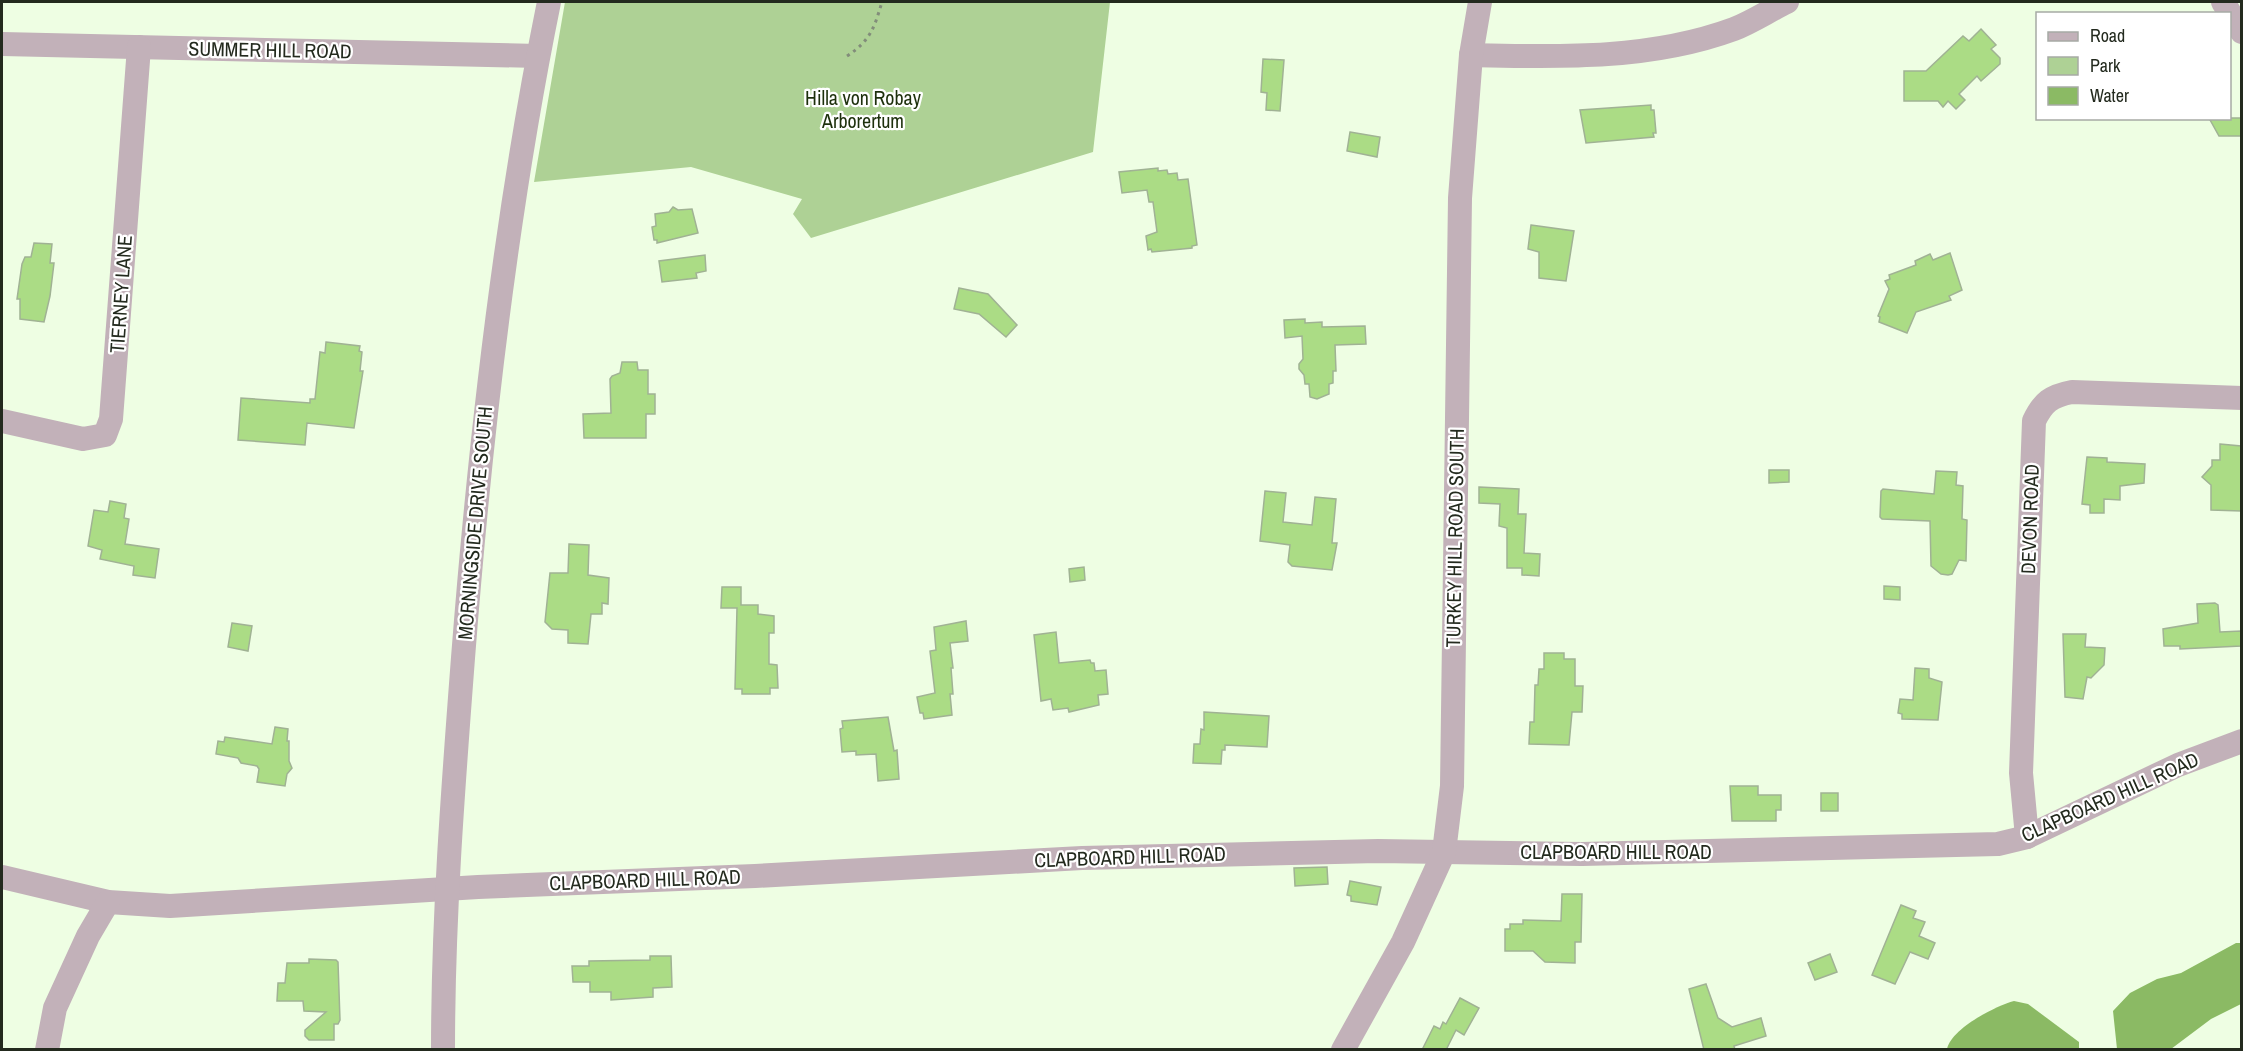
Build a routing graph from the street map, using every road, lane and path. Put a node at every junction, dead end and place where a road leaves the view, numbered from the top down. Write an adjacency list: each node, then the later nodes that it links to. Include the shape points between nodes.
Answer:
1 (549, 2): 10 (street, MORNINGSIDE DRIVE SOUTH)
2 (882, 2): 11 (path, via 874,29 864,44)
3 (1480, 2): 9 (street, TURKEY HILL ROAD SOUTH)
4 (1787, 2): 9 (street, via 1735,28 1682,43 1588,57)
5 (2231, 15): 6 (street)
6 (2241, 32)
7 (2, 44): 8 (street, SUMMER HILL ROAD)
8 (139, 47): 10 (street, SUMMER HILL ROAD); 13 (street, TIERNEY LANE, via 111,419 105,435 82,439)
9 (1471, 55): 16 (street, TURKEY HILL ROAD SOUTH, via 1459,237 1452,786)
10 (538, 56): 18 (street, MORNINGSIDE DRIVE SOUTH, via 512,207 481,446)
11 (847, 56)
12 (2241, 398): 15 (street, DEVON ROAD, via 2072,392 2048,400 2034,421 2021,773)
13 (2, 421)
14 (2241, 741): 15 (street, CLAPBOARD HILL ROAD, via 2178,765)
15 (2027, 837): 16 (street, CLAPBOARD HILL ROAD, via 1998,844 1910,848 1582,854)
16 (1444, 852): 18 (street, CLAPBOARD HILL ROAD, via 1082,858); 22 (street, TURKEY HILL ROAD SOUTH, via 1403,942)
17 (2, 877): 19 (street, CLAPBOARD HILL ROAD)
18 (446, 890): 19 (street, CLAPBOARD HILL ROAD, via 170,906); 21 (street, MORNINGSIDE DRIVE SOUTH)
19 (108, 902): 20 (street, via 55,1008)
20 (47, 1050)
21 (443, 1050)
22 (1343, 1050)

